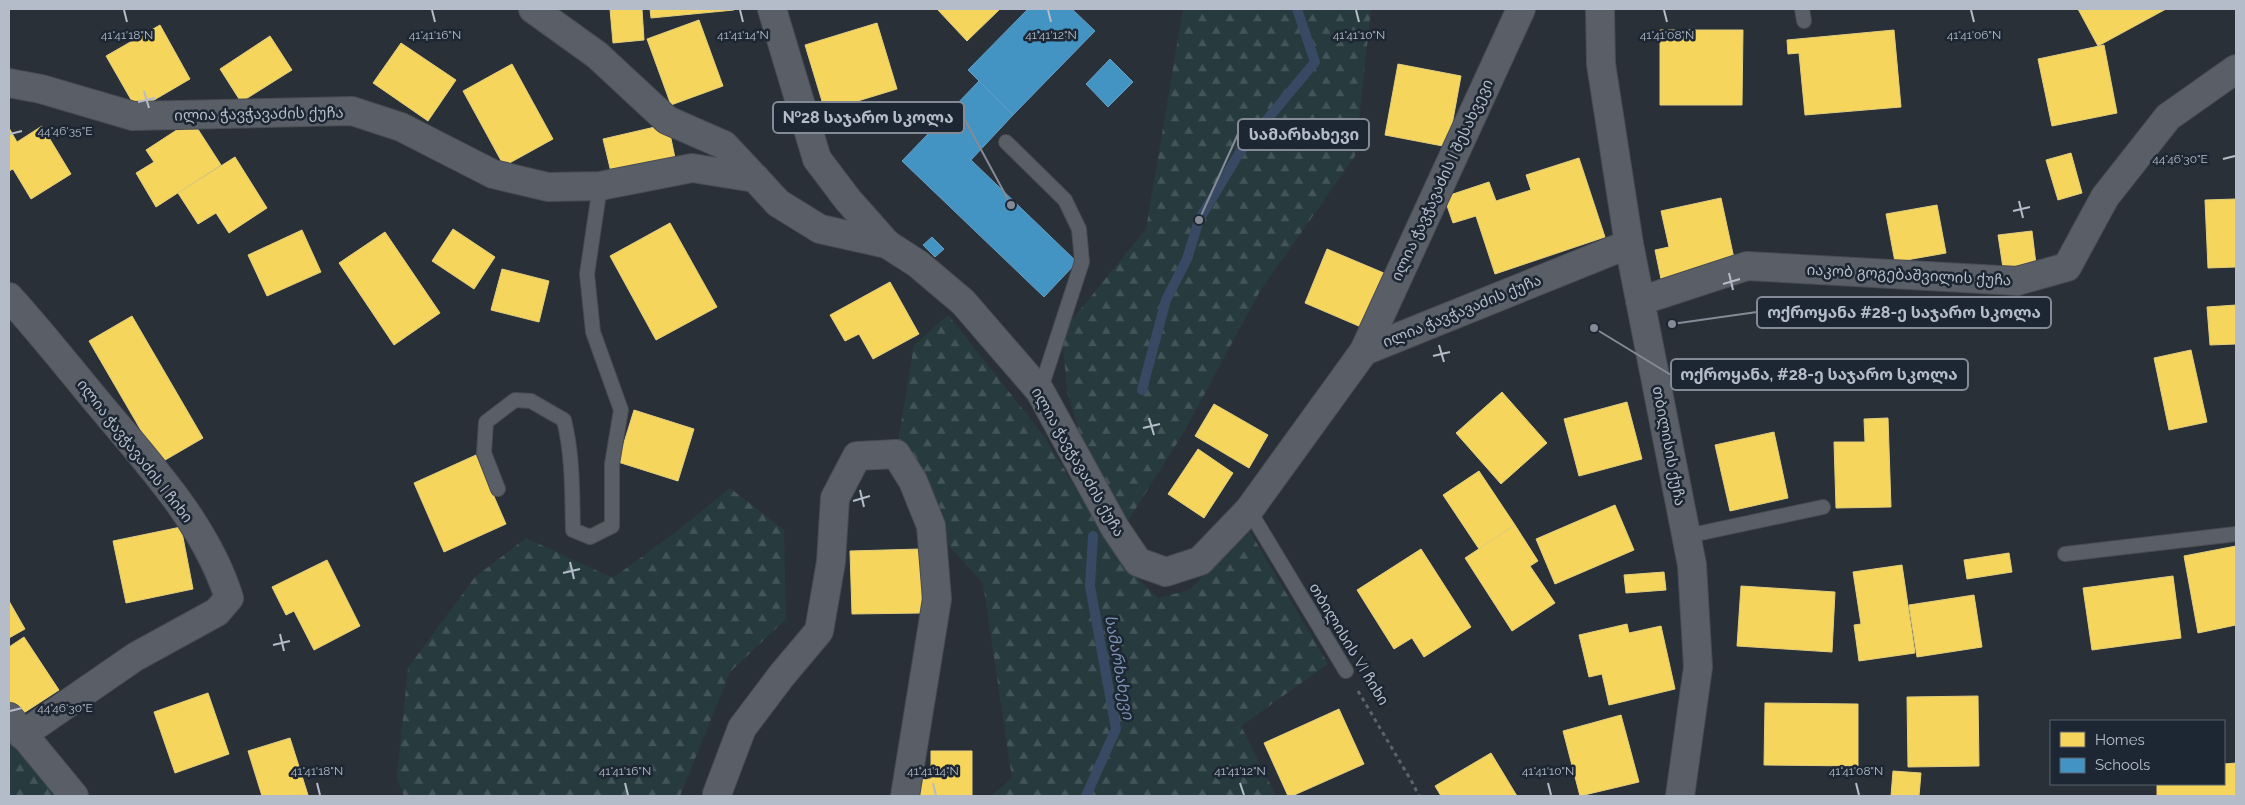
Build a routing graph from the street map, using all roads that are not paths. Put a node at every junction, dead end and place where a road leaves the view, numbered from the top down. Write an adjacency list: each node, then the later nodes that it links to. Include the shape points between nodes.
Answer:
1 (533, 9): 8 (street, via 597,55 667,120 724,145)
2 (772, 9): 10 (street, via 817,159)
3 (1521, 9): 14 (street, ილია ჭავჭავაძის I შესახვევი)
4 (1600, 9): 11 (street, თბილისის ქუჩა, via 1601,64)
5 (2236, 69): 12 (street, იაკობ გოგებაშვილის ქუჩა, via 2168,117 2105,197 2067,267 2017,281 1747,266)
6 (9, 83): 9 (street, ილია ჭავჭავაძის ქუჩა, via 133,116 352,111 400,126 493,174 548,187)
7 (1006, 142): 15 (lane, via 1064,200 1079,228 1082,262)
8 (755, 178): 9 (street, ილია ჭავჭავაძის ქუჩა, via 692,168); 10 (street, ილია ჭავჭავაძის ქუჩა, via 778,204 820,229)
9 (600, 186): 16 (lane, via 588,274 593,332 621,410 612,464 612,526 590,537 573,530 572,476 564,420 531,401 515,400 486,422 484,453)
10 (887, 244): 15 (street, ილია ჭავჭავაძის ქუჩა, via 918,264 963,302)
11 (1629, 244): 12 (street, თბილისის ქუჩა); 14 (street, ილია ჭავჭავაძის ქუჩა)
12 (1640, 300): 20 (street, თბილისის ქუჩა)
13 (12, 305): 23 (street, ილია ჭავჭავაძის I ჩიხი, via 142,456 189,516 229,598 217,612)
14 (1364, 351): 18 (street, ილია ჭავჭავაძის ქუჩა)
15 (1040, 391): 18 (street, ილია ჭავჭავაძის ქუჩა, via 1115,528 1138,562 1166,572 1200,561)
16 (498, 489)
17 (1823, 507): 20 (lane)
18 (1249, 510): 22 (lane, თბილისის VI ჩიხი)
19 (2236, 534): 21 (lane)
20 (1687, 536): 27 (street, თბილისის ქუჩა, via 1692,565 1698,667)
21 (2065, 554)
22 (1346, 671)
23 (15, 726): 25 (street)
24 (716, 794): 26 (street, via 742,728 819,631 831,562 835,498 857,456 896,454 913,480 931,526 937,599)
25 (74, 796)
26 (905, 796)
27 (1680, 796)

